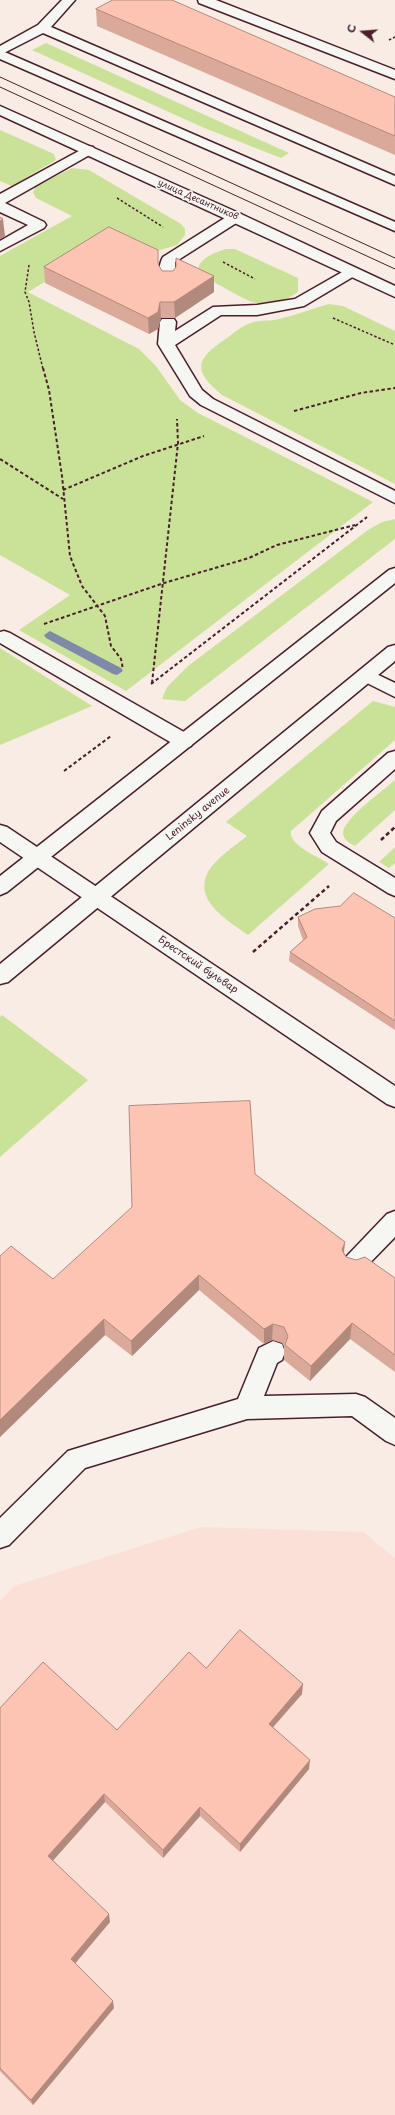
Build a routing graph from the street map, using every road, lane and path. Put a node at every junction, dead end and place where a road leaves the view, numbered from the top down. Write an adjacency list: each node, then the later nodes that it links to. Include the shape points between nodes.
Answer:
1 (69, 0): 3 (street)
2 (204, 0): 6 (street)
3 (43, 28): 4 (street); 9 (street)
4 (0, 51)
5 (0, 54): 13 (street)
6 (395, 75)
7 (0, 110): 8 (street, улица Десантников)
8 (88, 150): 10 (street); 12 (street, улица Десантников)
9 (395, 181)
10 (0, 200)
11 (0, 206): 14 (street, via 39,225)
12 (236, 217): 16 (street, улица Десантников); 17 (street, via 168,260)
13 (395, 227)
14 (20, 236): 15 (street); 24 (path, via 29,262 25,292 48,390)
15 (0, 247)
16 (351, 272): 18 (street, улица Десантников); 20 (street, via 299,303 257,310 218,310)
17 (167, 283)
18 (395, 292)
19 (168, 322): 20 (street)
20 (166, 344): 21 (street)
21 (196, 393): 23 (street, via 207,402); 27 (path, via 180,404 177,417 178,444)
22 (0, 459): 24 (path)
23 (391, 496): 25 (path, via 382,507)
24 (63, 499): 28 (path, via 70,556 82,586)
25 (358, 524): 27 (path, via 277,545 249,558); 32 (path)
26 (395, 574): 35 (street)
27 (164, 582): 28 (path); 32 (path)
28 (98, 605): 29 (path); 34 (path, via 105,616 111,646 121,659)
29 (4, 637): 34 (street)
30 (395, 651): 31 (street, Leninsky avenue)
31 (366, 675): 33 (street); 44 (street, Leninsky avenue)
32 (152, 684): 34 (path)
33 (395, 691)
34 (134, 703): 35 (street); 37 (path, via 119,730)
35 (184, 741): 40 (street)
36 (395, 758): 41 (street, via 329,816 320,833 329,847)
37 (64, 771)
38 (395, 827): 41 (path)
39 (0, 832): 40 (street, Брестский бульвар)
40 (38, 857): 42 (street); 44 (street, Брестский бульвар)
41 (355, 863): 43 (street); 45 (path)
42 (0, 887)
43 (395, 888)
44 (96, 897): 48 (street, Leninsky avenue); 49 (street, Брестский бульвар)
45 (296, 915): 46 (path); 47 (path)
46 (302, 918)
47 (253, 952)
48 (0, 976)
49 (395, 1098)
50 (395, 1221): 51 (street)
51 (353, 1265)
52 (272, 1352): 53 (street, via 268,1356)
53 (247, 1408): 54 (street, via 356,1405); 55 (street, via 76,1459)
54 (395, 1433)
55 (0, 1536)

